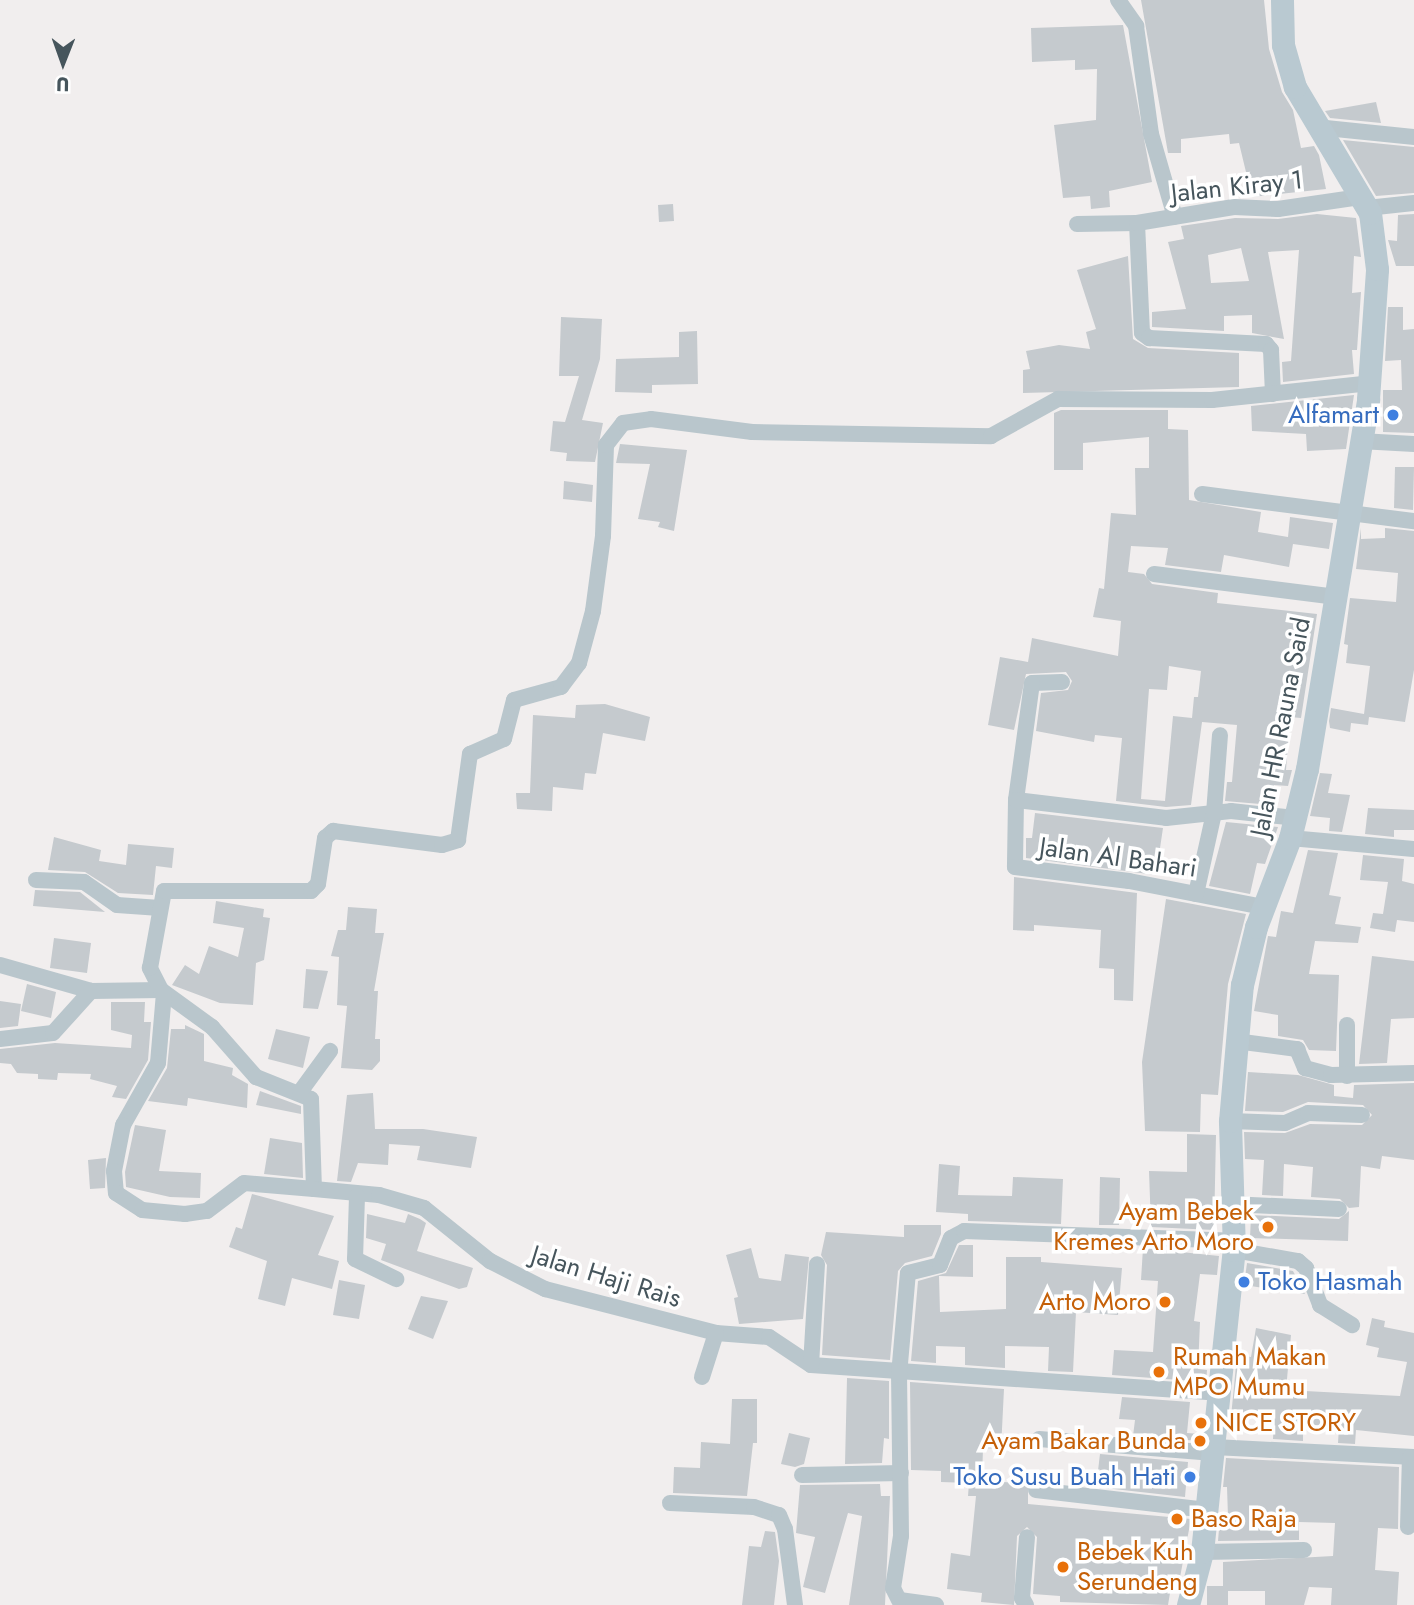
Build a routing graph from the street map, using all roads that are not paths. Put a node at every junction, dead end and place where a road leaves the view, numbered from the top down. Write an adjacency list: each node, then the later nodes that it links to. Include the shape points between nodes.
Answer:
1 (1118, 0): 7 (street, via 1136,26 1151,134)
2 (1282, 0): 3 (main road, Jalan HR Rauna Said, via 1283,45 1289,68)
3 (1316, 127): 4 (street); 6 (main road, Jalan HR Rauna Said)
4 (1414, 137)
5 (1414, 202): 6 (street, Jalan Kiray 1)
6 (1363, 203): 7 (street, Jalan Kiray 1, via 1234,207); 10 (main road, Jalan HR Rauna Said, via 1376,239)
7 (1175, 217): 8 (street, Jalan Kiray 1)
8 (1137, 223): 9 (street, Jalan Kiray 1); 11 (street, via 1143,335 1266,344 1271,350)
9 (1077, 224)
10 (1370, 383): 11 (street); 12 (main road, Jalan HR Rauna Said)
11 (1273, 394): 28 (street, via 1177,401 1058,399 990,436 752,432 651,419 623,423 606,445 603,536 593,611 579,663 561,687 514,700 504,739 470,754 460,835 454,843 333,831 325,838 318,884 311,891 164,891)
12 (1360, 441): 13 (street); 15 (main road, Jalan HR Rauna Said)
13 (1414, 444)
14 (1202, 494): 15 (street)
15 (1351, 513): 16 (street); 18 (main road, Jalan HR Rauna Said)
16 (1414, 521)
17 (1154, 574): 18 (street)
18 (1335, 597): 23 (main road, Jalan HR Rauna Said)
19 (1062, 682): 21 (street, Jalan Al Bahari, via 1032,683)
20 (1220, 735): 22 (street)
21 (1016, 800): 22 (street, via 1154,817); 26 (street, Jalan Al Bahari, via 1015,867)
22 (1214, 813): 23 (street, via 1248,812); 26 (street)
23 (1293, 828): 24 (street); 27 (main road, Jalan HR Rauna Said)
24 (1414, 849)
25 (36, 880): 28 (street, via 85,883 117,905)
26 (1196, 894): 27 (street, Jalan Al Bahari)
27 (1263, 906): 34 (main road, Jalan HR Rauna Said, via 1249,954)
28 (160, 908): 31 (street, via 150,968)
29 (0, 965): 30 (street)
30 (91, 991): 31 (street); 33 (street, via 53,1033)
31 (163, 991): 38 (street, via 212,1027 256,1077); 41 (street, Jalan Haji Rais, via 158,1063 123,1125 114,1171 116,1193 142,1210 185,1214 208,1211 244,1183)
32 (1347, 1025): 37 (street)
33 (0, 1039)
34 (1234, 1041): 37 (street, via 1297,1049 1305,1068); 40 (main road, Jalan HR Rauna Said)
35 (330, 1051): 38 (street)
36 (1414, 1073): 37 (street)
37 (1347, 1076)
38 (300, 1091): 41 (street, via 313,1103)
39 (1362, 1115): 40 (street, via 1308,1113 1284,1122)
40 (1230, 1121): 43 (main road, Jalan HR Rauna Said)
41 (314, 1189): 42 (street, Jalan Haji Rais)
42 (357, 1196): 47 (street, via 355,1259); 49 (street, Jalan Haji Rais, via 379,1195 424,1208 490,1261 523,1279)
43 (1230, 1204): 44 (street); 45 (main road, Jalan HR Rauna Said)
44 (1339, 1209)
45 (1233, 1246): 48 (street, via 1298,1261 1306,1268 1320,1305); 51 (street, via 994,1230 956,1234 940,1265 912,1268 906,1277); 53 (main road, Jalan HR Rauna Said)
46 (817, 1264): 50 (street)
47 (397, 1279)
48 (1352, 1325)
49 (716, 1333): 50 (street, Jalan Haji Rais, via 769,1337); 52 (street)
50 (811, 1365): 51 (street, Jalan Haji Rais)
51 (900, 1375): 53 (street, Jalan Haji Rais); 57 (street)
52 (702, 1377)
53 (1218, 1393): 55 (main road, Jalan HR Rauna Said)
54 (1039, 1439): 55 (street)
55 (1214, 1450): 56 (street); 61 (main road, Jalan HR Rauna Said)
56 (1412, 1457): 62 (street)
57 (901, 1473): 58 (street); 67 (street, via 901,1536 893,1593 904,1601)
58 (802, 1475)
59 (1036, 1490): 61 (street)
60 (670, 1503): 66 (street, via 754,1507 779,1515)
61 (1207, 1510): 65 (main road, Jalan HR Rauna Said)
62 (1408, 1527)
63 (1027, 1537): 68 (street, via 1022,1598)
64 (1304, 1550): 65 (street)
65 (1202, 1552): 69 (main road, Jalan HR Rauna Said)
66 (795, 1605)
67 (936, 1605)
68 (1026, 1605)
69 (1188, 1605)

